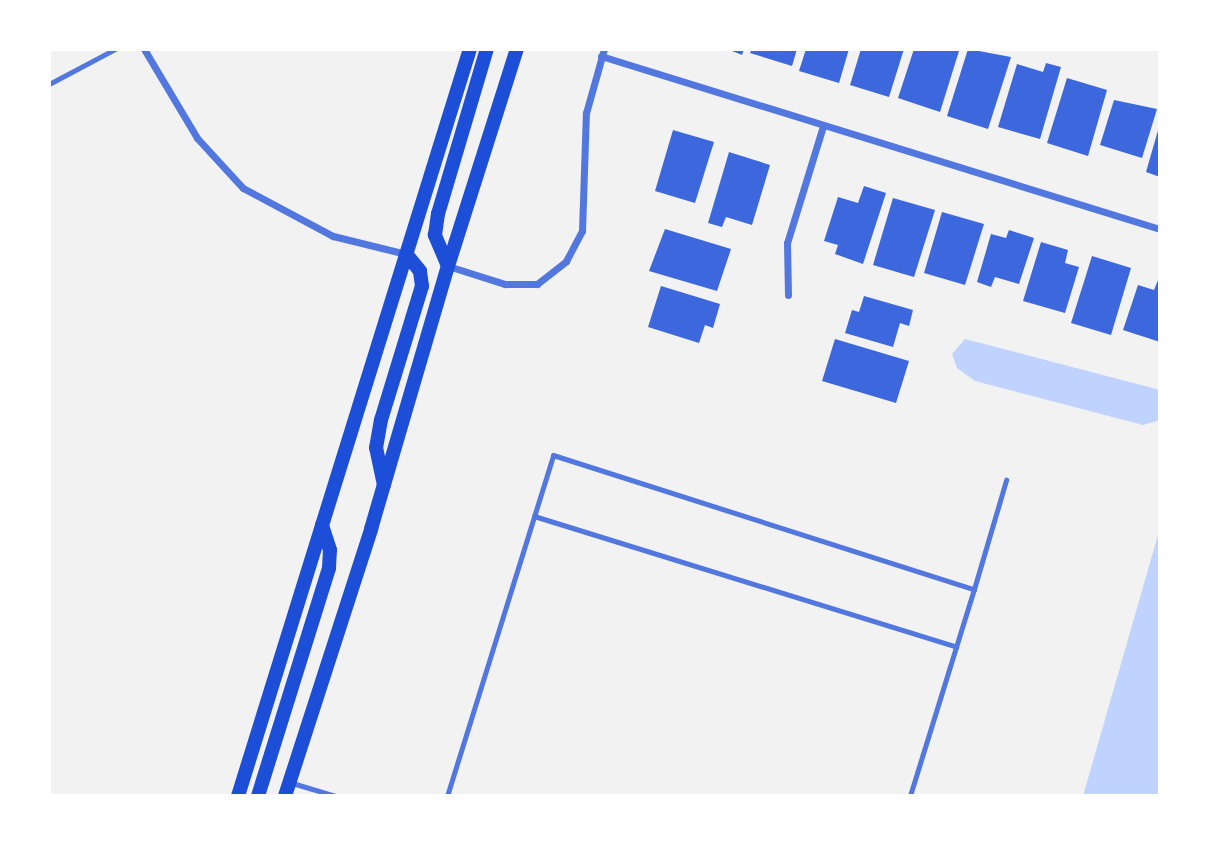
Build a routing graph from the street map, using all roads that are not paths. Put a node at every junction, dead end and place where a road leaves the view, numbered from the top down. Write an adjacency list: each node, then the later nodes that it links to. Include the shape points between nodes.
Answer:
1 (115, 49): 7 (lane)
2 (144, 49): 10 (street, via 197,138 243,188 333,236)
3 (470, 49): 10 (main road)
4 (487, 49): 11 (main road, via 438,214 435,235)
5 (517, 49): 11 (main road)
6 (602, 52): 8 (street); 11 (street, via 586,113 582,231 566,261 537,284 505,284)
7 (49, 84)
8 (823, 126): 9 (street); 12 (street, via 787,243)
9 (1160, 229)
10 (406, 254): 14 (main road, via 420,271 422,286 376,448); 16 (main road)
11 (447, 266): 14 (main road)
12 (788, 295)
13 (1006, 480): 17 (lane)
14 (385, 486): 19 (main road)
15 (534, 516): 17 (lane, via 553,455); 18 (lane); 23 (lane)
16 (322, 526): 20 (main road); 21 (main road, via 330,550 329,568)
17 (974, 589): 18 (lane)
18 (956, 647): 24 (lane)
19 (287, 789): 22 (lane)
20 (238, 796)
21 (258, 796)
22 (336, 796)
23 (447, 796)
24 (910, 796)

